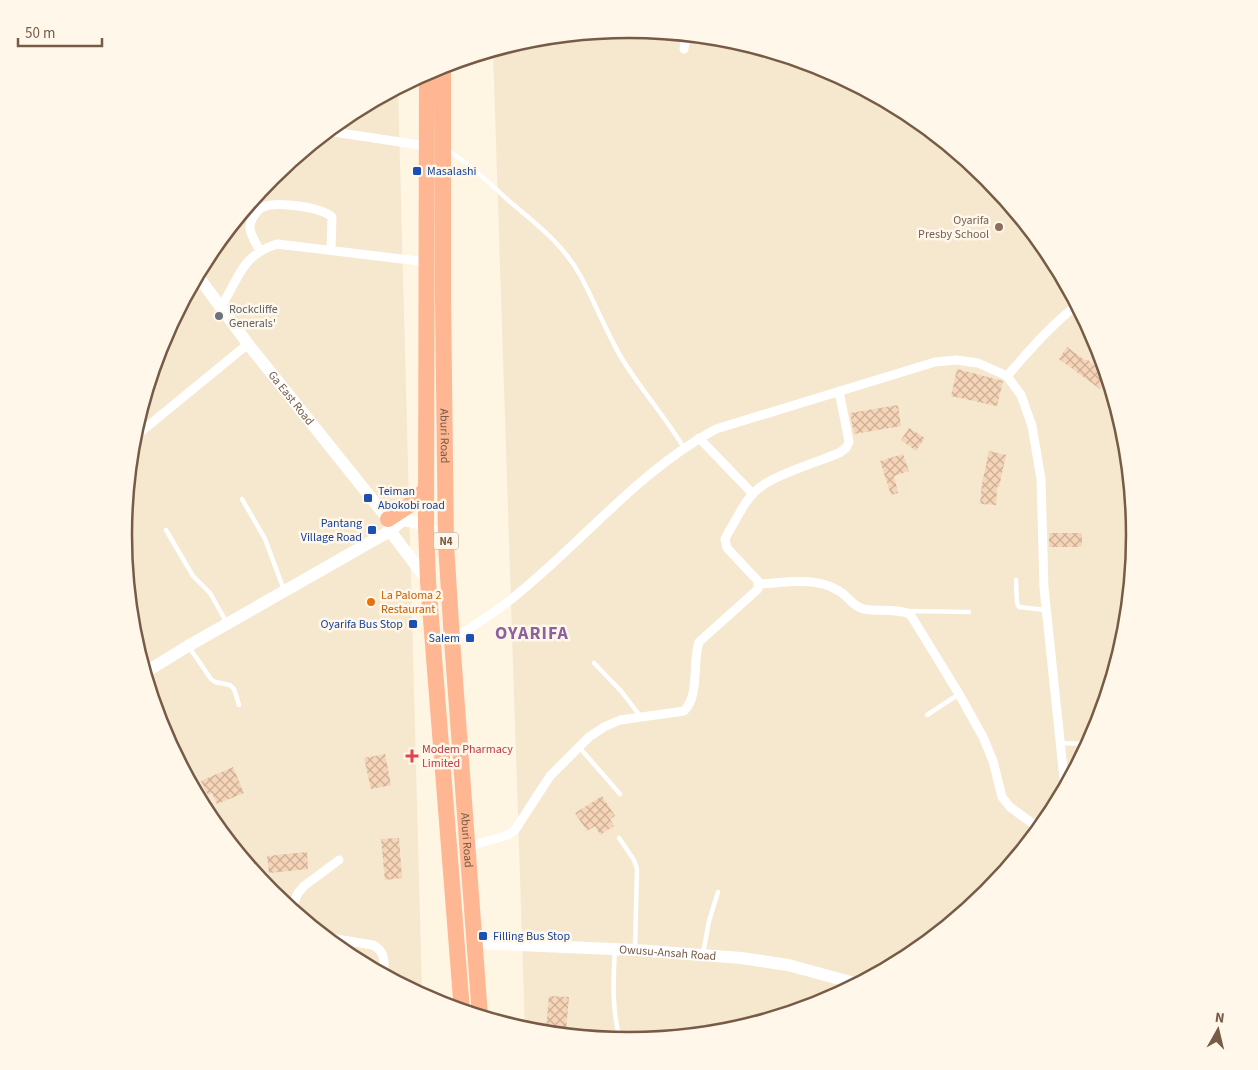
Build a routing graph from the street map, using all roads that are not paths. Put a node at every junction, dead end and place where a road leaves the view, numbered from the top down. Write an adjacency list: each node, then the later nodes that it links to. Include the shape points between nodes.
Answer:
1 (685, 41): 2 (street)
2 (684, 49)
3 (442, 74): 6 (highway, Aburi Road / N4)
4 (428, 80): 6 (highway, Aburi Road / N4)
5 (337, 132): 6 (street)
6 (435, 147): 9 (highway, Aburi Road / N4); 18 (lane, via 470,166 566,253 621,357); 25 (highway, Aburi Road / N4, via 443,298)
7 (331, 250): 8 (street, via 277,244); 8 (street, via 332,217 327,213 274,205 263,206 250,224); 9 (street)
8 (260, 251): 11 (street, via 243,265)
9 (427, 262): 19 (highway, Aburi Road / N4)
10 (201, 281): 11 (street, Ga East Road)
11 (221, 306): 13 (street, Ga East Road)
12 (1072, 309): 14 (street)
13 (248, 344): 16 (street); 22 (street, Ga East Road)
14 (1007, 376): 15 (street, via 978,363 956,360 935,362); 30 (street, via 1021,395 1034,435 1041,479)
15 (838, 391): 17 (street, via 716,429); 20 (street, via 848,442 846,448 839,454 767,482)
16 (143, 430)
17 (699, 438): 18 (street); 20 (street)
18 (684, 448): 34 (street, via 638,482 520,593)
19 (426, 489): 22 (highway); 23 (highway, Aburi Road / N4)
20 (753, 494): 28 (street, via 725,543)
21 (242, 499): 29 (lane, via 265,539)
22 (394, 523): 23 (street); 27 (street, Ga East Road); 29 (street)
23 (426, 526): 25 (street); 27 (highway, Aburi Road / N4)
24 (166, 530): 33 (lane, via 194,576 210,593)
25 (446, 544): 34 (highway, Aburi Road / N4)
26 (1016, 580): 30 (lane, via 1019,608)
27 (428, 581): 60 (highway, Aburi Road / N4)
28 (759, 584): 31 (street, via 821,584 839,590 856,607 864,610); 41 (street, via 758,589 699,642 690,705 684,711)
29 (284, 592): 33 (street)
30 (1046, 610): 42 (street)
31 (904, 611): 32 (lane); 38 (street, via 914,619)
32 (969, 612)
33 (227, 624): 35 (street)
34 (452, 640): 49 (highway, Aburi Road / N4)
35 (188, 646): 37 (street); 39 (lane, via 211,679 234,689)
36 (594, 663): 41 (lane)
37 (150, 669)
38 (959, 694): 40 (lane); 47 (street, via 990,753 1002,797)
39 (239, 705)
40 (927, 715)
41 (641, 717): 44 (street, via 620,720 604,727)
42 (1060, 743): 43 (lane); 45 (street)
43 (1080, 744)
44 (579, 747): 46 (lane); 49 (street, via 546,781 515,830 508,836)
45 (1064, 777)
46 (620, 794)
47 (1034, 824)
48 (619, 838): 56 (lane, via 637,869)
49 (467, 847): 54 (highway, Aburi Road / N4)
50 (339, 860): 52 (street, via 304,886)
51 (718, 892): 57 (lane)
52 (294, 903)
53 (338, 939): 58 (street, via 379,948)
54 (474, 942): 55 (street, Owusu-Ansah Road); 61 (highway, Aburi Road / N4)
55 (615, 949): 56 (street, Owusu-Ansah Road); 62 (lane, via 613,974)
56 (635, 950): 57 (street, Owusu-Ansah Road)
57 (703, 955): 59 (street, Owusu-Ansah Road, via 788,965)
58 (384, 968)
59 (844, 983)
60 (461, 1003)
61 (479, 1009)
62 (617, 1032)

